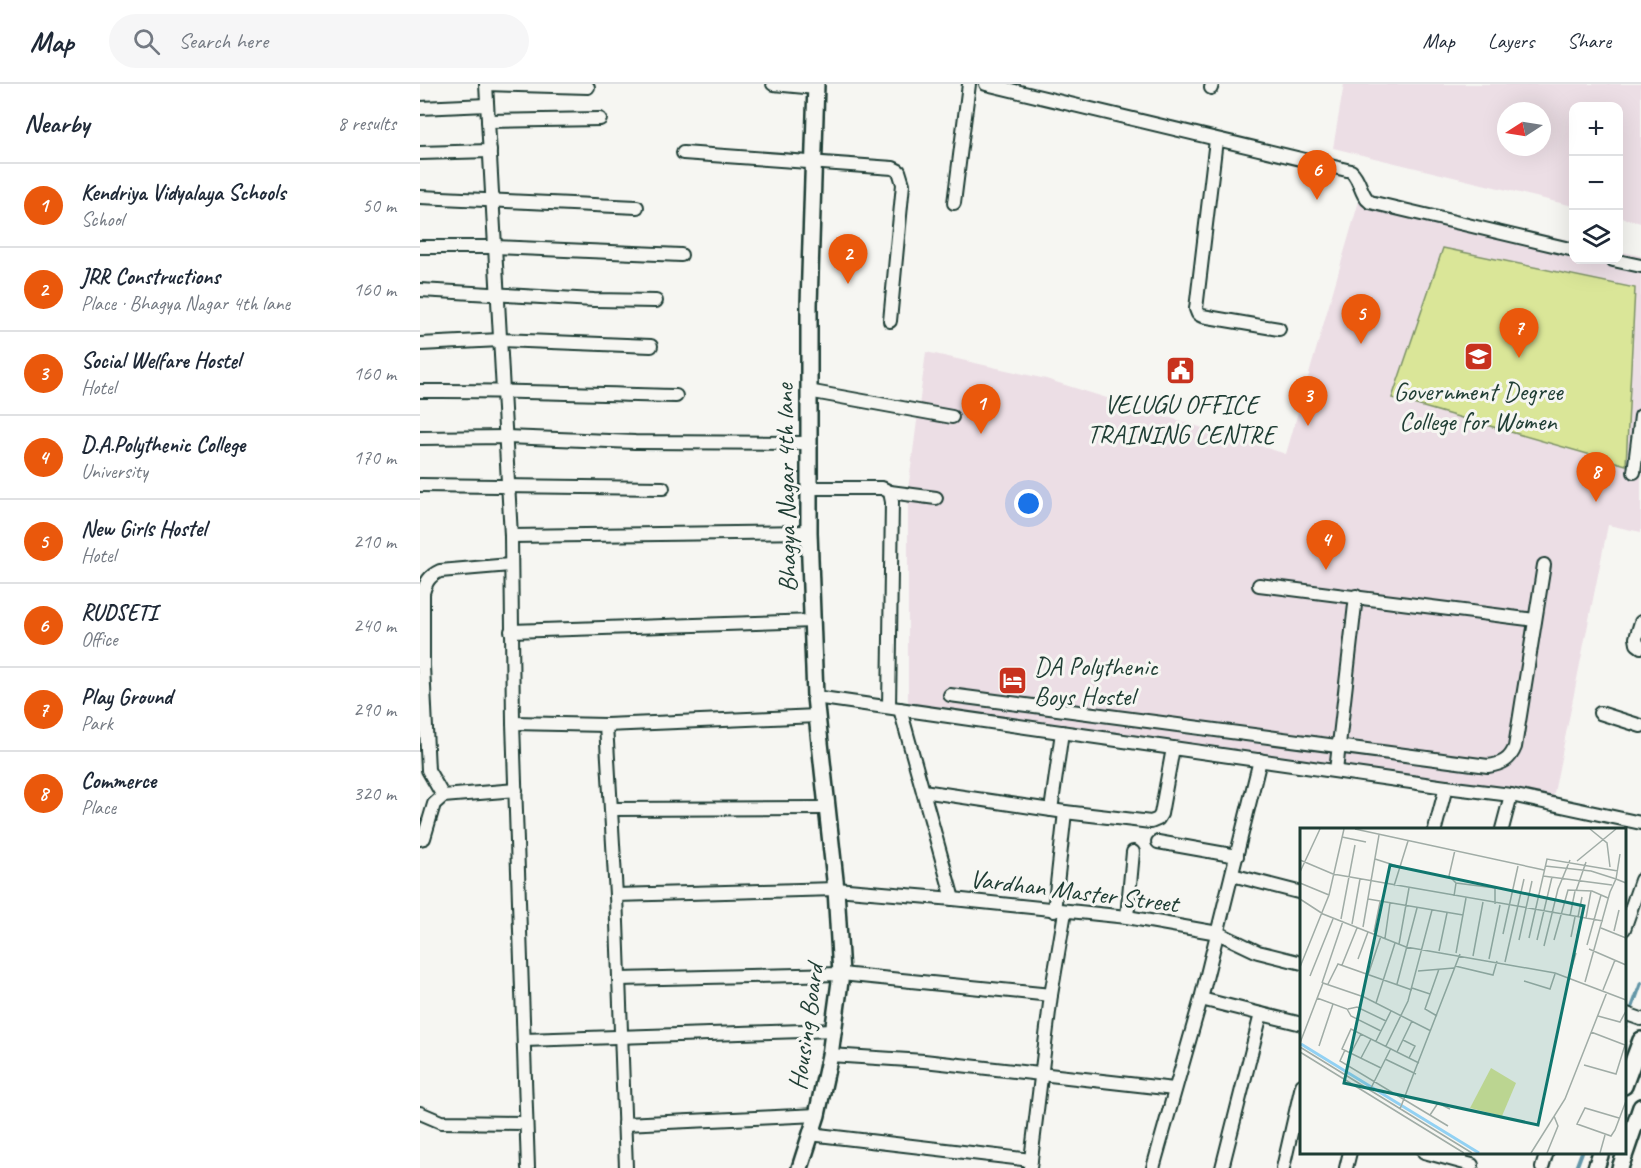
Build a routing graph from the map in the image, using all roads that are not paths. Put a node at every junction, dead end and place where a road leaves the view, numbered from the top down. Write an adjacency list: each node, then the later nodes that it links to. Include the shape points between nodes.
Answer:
1 (486, 84): 6 (street); 7 (street)
2 (773, 84): 5 (street)
3 (969, 84): 18 (street)
4 (986, 84): 11 (street)
5 (816, 86): 15 (main road, Bhagya Nagar 4th lane)
6 (588, 87)
7 (487, 105): 8 (street); 10 (street)
8 (420, 108)
9 (600, 119): 10 (street)
10 (488, 121): 12 (street)
11 (1216, 140): 22 (street, via 1352,171 1370,202); 30 (street, via 1196,309 1202,316)
12 (490, 151): 13 (street); 17 (street)
13 (420, 153)
14 (683, 153): 15 (street)
15 (812, 163): 29 (street, via 893,168 902,177); 36 (main road, Bhagya Nagar 4th lane)
16 (420, 197): 17 (street)
17 (492, 200): 19 (street); 21 (street)
18 (954, 203)
19 (637, 207)
20 (420, 247): 21 (street)
21 (495, 247): 23 (street); 27 (street)
22 (1569, 249)
23 (681, 255)
24 (1623, 262): 25 (street)
25 (1641, 266)
26 (420, 290): 27 (street)
27 (498, 294): 28 (street); 31 (street)
28 (656, 301)
29 (890, 321)
30 (1279, 329)
31 (500, 340): 32 (street); 33 (street); 34 (street)
32 (420, 344)
33 (651, 346)
34 (503, 390): 35 (street); 37 (street); 40 (street)
35 (420, 391)
36 (808, 391): 39 (street); 42 (main road, Bhagya Nagar 4th lane)
37 (676, 396)
38 (1641, 416): 43 (street)
39 (952, 417)
40 (506, 437): 41 (street); 42 (street); 45 (street)
41 (420, 438)
42 (808, 443): 47 (main road, Bhagya Nagar 4th lane)
43 (1634, 472)
44 (420, 486): 45 (street)
45 (508, 486): 46 (street); 51 (street)
46 (663, 488)
47 (810, 488): 48 (street, via 882,488); 50 (main road, Bhagya Nagar 4th lane)
48 (890, 492): 49 (street); 63 (street)
49 (936, 498)
50 (809, 532): 51 (street); 57 (main road, Bhagya Nagar 4th lane)
51 (511, 536): 52 (street)
52 (510, 565): 59 (street); 78 (street, via 440,571 431,575 423,593 428,765)
53 (1544, 566): 56 (street)
54 (1259, 585): 55 (street)
55 (1356, 596): 56 (street); 70 (street)
56 (1535, 620): 70 (street, via 1515,747 1505,762 1488,766)
57 (813, 621): 59 (street); 62 (main road, Bhagya Nagar 4th lane)
58 (1641, 622): 60 (street, via 1636,638)
59 (511, 631): 66 (street)
60 (1641, 647)
61 (950, 695): 70 (street)
62 (815, 697): 63 (street); 65 (main road, Bhagya Nagar 4th lane)
63 (894, 708): 69 (street); 76 (street)
64 (1600, 713): 68 (street)
65 (817, 716): 67 (street); 79 (main road, Bhagya Nagar 4th lane)
66 (513, 723): 67 (street); 75 (street)
67 (606, 725): 80 (street)
68 (1641, 726)
69 (1062, 732): 71 (street); 81 (street)
70 (1338, 745): 73 (street)
71 (1173, 748): 72 (street); 82 (street, via 1158,819 1151,822)
72 (1260, 760): 73 (street); 89 (street)
73 (1336, 771): 74 (street)
74 (1446, 787): 77 (street); 84 (street)
75 (516, 790): 78 (street); 109 (street)
76 (923, 791): 81 (street); 95 (street)
77 (1511, 795): 83 (street); 85 (street)
78 (443, 796): 86 (street, via 434,804 424,838)
79 (827, 808): 80 (street); 92 (main road, Bhagya Nagar 4th lane)
80 (611, 809): 94 (street)
81 (1052, 810): 82 (street)
82 (1065, 812): 96 (street)
83 (1641, 823)
84 (1435, 828)
85 (1502, 828)
86 (420, 839)
87 (1158, 842): 89 (street)
88 (1133, 852): 97 (street)
89 (1237, 856): 90 (street)
90 (1232, 875): 93 (street); 99 (street)
91 (1641, 880): 98 (street)
92 (836, 889): 94 (street, Vardhan Master Street); 95 (street, Vardhan Master Street); 101 (main road, Housing Board)
93 (1300, 892)
94 (616, 895): 102 (street)
95 (953, 899): 96 (street, Vardhan Master Street)
96 (1059, 911): 97 (street, Vardhan Master Street); 103 (street)
97 (1127, 917): 99 (street, Vardhan Master Street)
98 (1626, 923)
99 (1218, 933): 100 (street, Vardhan Master Street, via 1258,952); 104 (street)
100 (1300, 962)
101 (841, 974): 102 (street); 103 (street); 107 (main road, Housing Board)
102 (619, 979): 108 (street)
103 (1051, 995): 112 (street)
104 (1201, 999): 105 (street); 114 (street)
105 (1261, 1014): 106 (street); 134 (street)
106 (1300, 1024)
107 (835, 1030): 108 (street); 111 (main road, Housing Board)
108 (621, 1037): 109 (street); 120 (street)
109 (524, 1040): 119 (street)
110 (1641, 1040): 113 (main road)
111 (830, 1055): 112 (street); 118 (main road, Housing Board)
112 (1040, 1075): 114 (street); 128 (street)
113 (1626, 1081)
114 (1174, 1089): 133 (street)
115 (1300, 1094): 135 (street)
116 (1641, 1107): 122 (main road)
117 (420, 1113): 119 (street, via 450,1123)
118 (816, 1115): 120 (street); 121 (main road, Housing Board)
119 (526, 1124): 130 (street)
120 (624, 1124): 131 (street)
121 (810, 1134): 128 (street); 132 (main road, Housing Board)
122 (1626, 1151)
123 (1350, 1153): 136 (street)
124 (1427, 1153): 129 (street)
125 (1547, 1153): 137 (street)
126 (1601, 1153): 138 (main road)
127 (1625, 1153): 139 (main road)
128 (1030, 1164)
129 (1471, 1166)
130 (528, 1168)
131 (626, 1168)
132 (800, 1168)
133 (1153, 1168)
134 (1222, 1168)
135 (1283, 1168)
136 (1346, 1168)
137 (1542, 1168)
138 (1596, 1168)
139 (1620, 1168)

